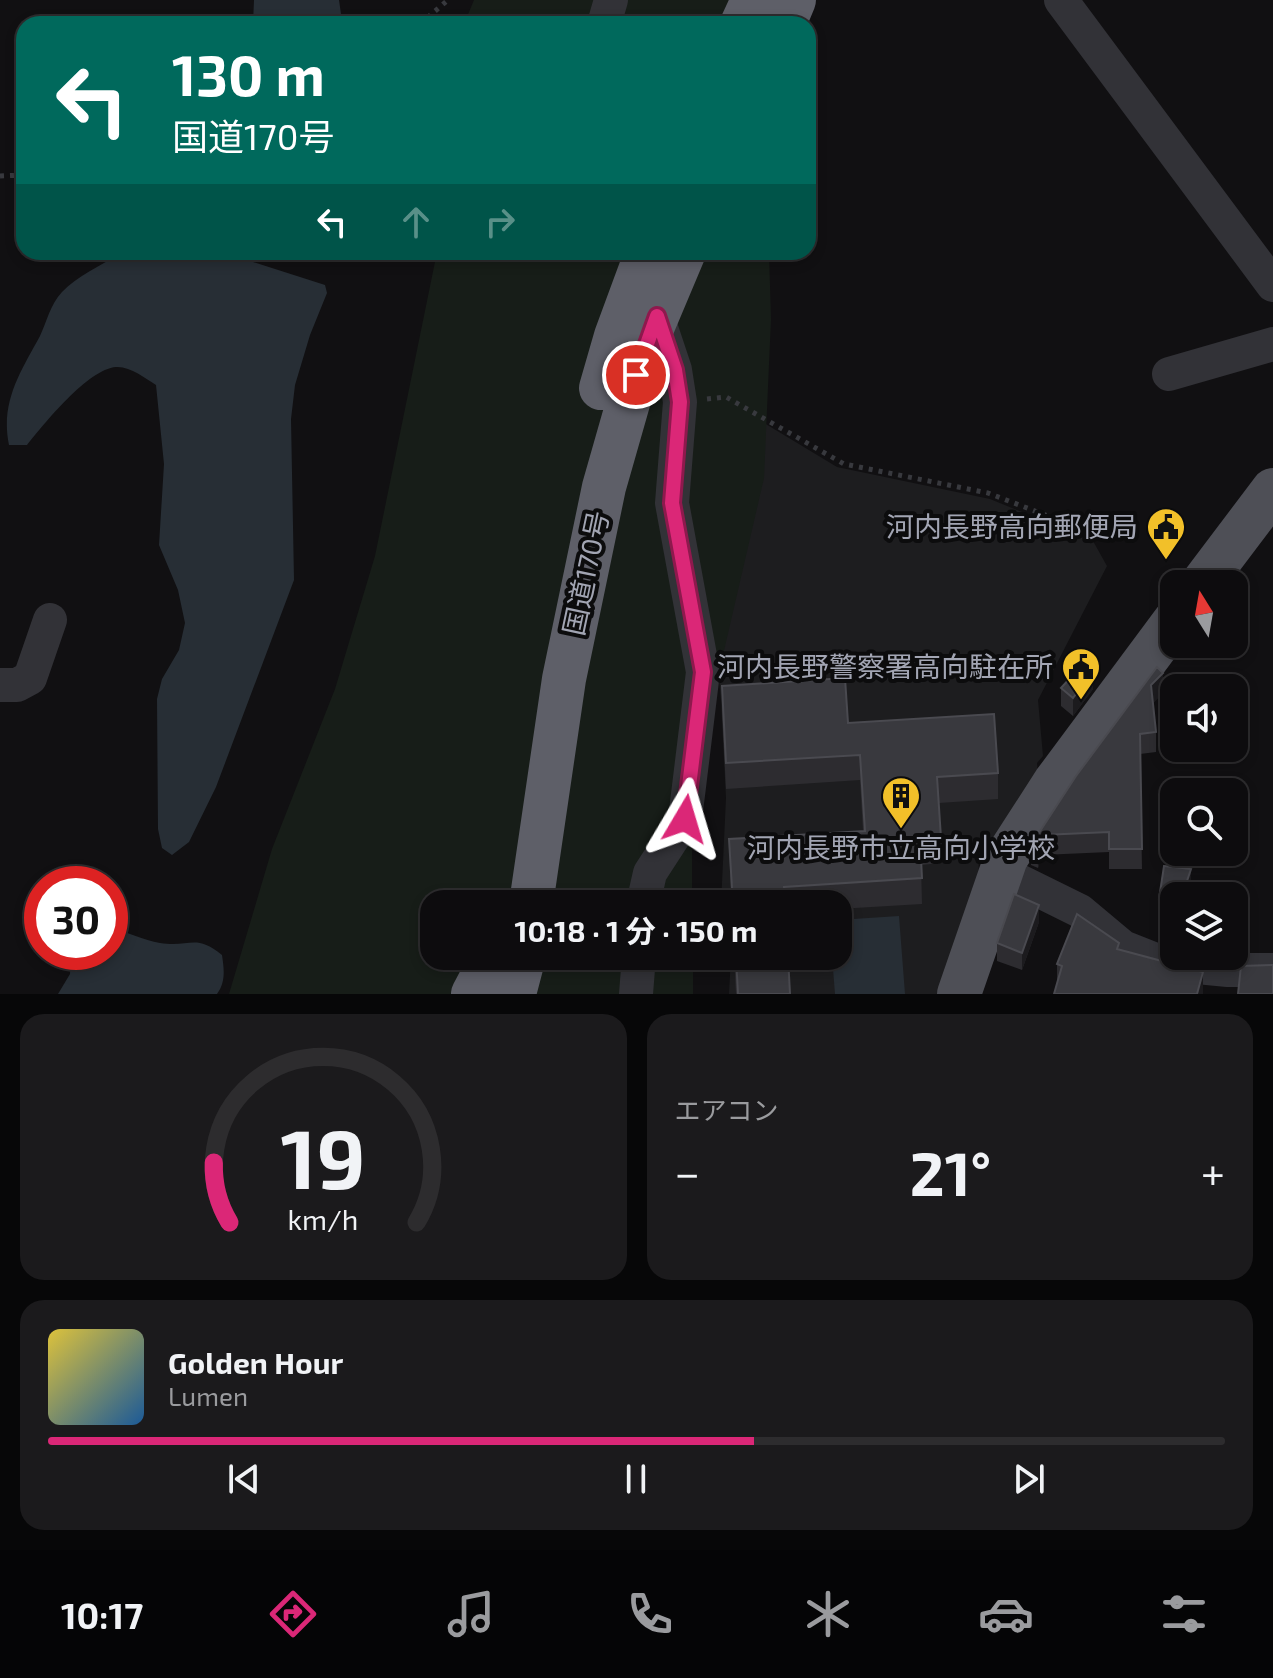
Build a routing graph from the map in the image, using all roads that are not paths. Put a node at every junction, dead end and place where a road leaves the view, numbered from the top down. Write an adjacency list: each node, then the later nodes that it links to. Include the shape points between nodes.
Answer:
1 (1061, 0): 4 (street)
2 (652, 260): 14 (highway, 国道170号, via 616,336 574,482 533,678)
3 (655, 260): 5 (highway, 国道170号)
4 (1273, 285)
5 (657, 316): 15 (highway, 国道170号, via 601,502 564,679); 16 (street, via 680,402 672,503 703,672 685,819 650,873)
6 (1273, 344): 7 (street)
7 (1169, 374)
8 (1273, 490): 9 (main road)
9 (1213, 570)
10 (50, 620): 12 (street, via 30,678)
11 (1160, 641): 13 (main road, via 1055,782)
12 (0, 685)
13 (1001, 872): 22 (street, via 1080,911 1123,947 1166,964); 28 (main road)
14 (504, 890)
15 (533, 890)
16 (646, 890)
17 (486, 970): 23 (highway)
18 (491, 970): 24 (highway)
19 (520, 970): 25 (highway)
20 (523, 970): 26 (highway)
21 (638, 970): 27 (street)
22 (1273, 970)
23 (473, 994)
24 (485, 994)
25 (514, 994)
26 (521, 994)
27 (636, 994)
28 (959, 994)

